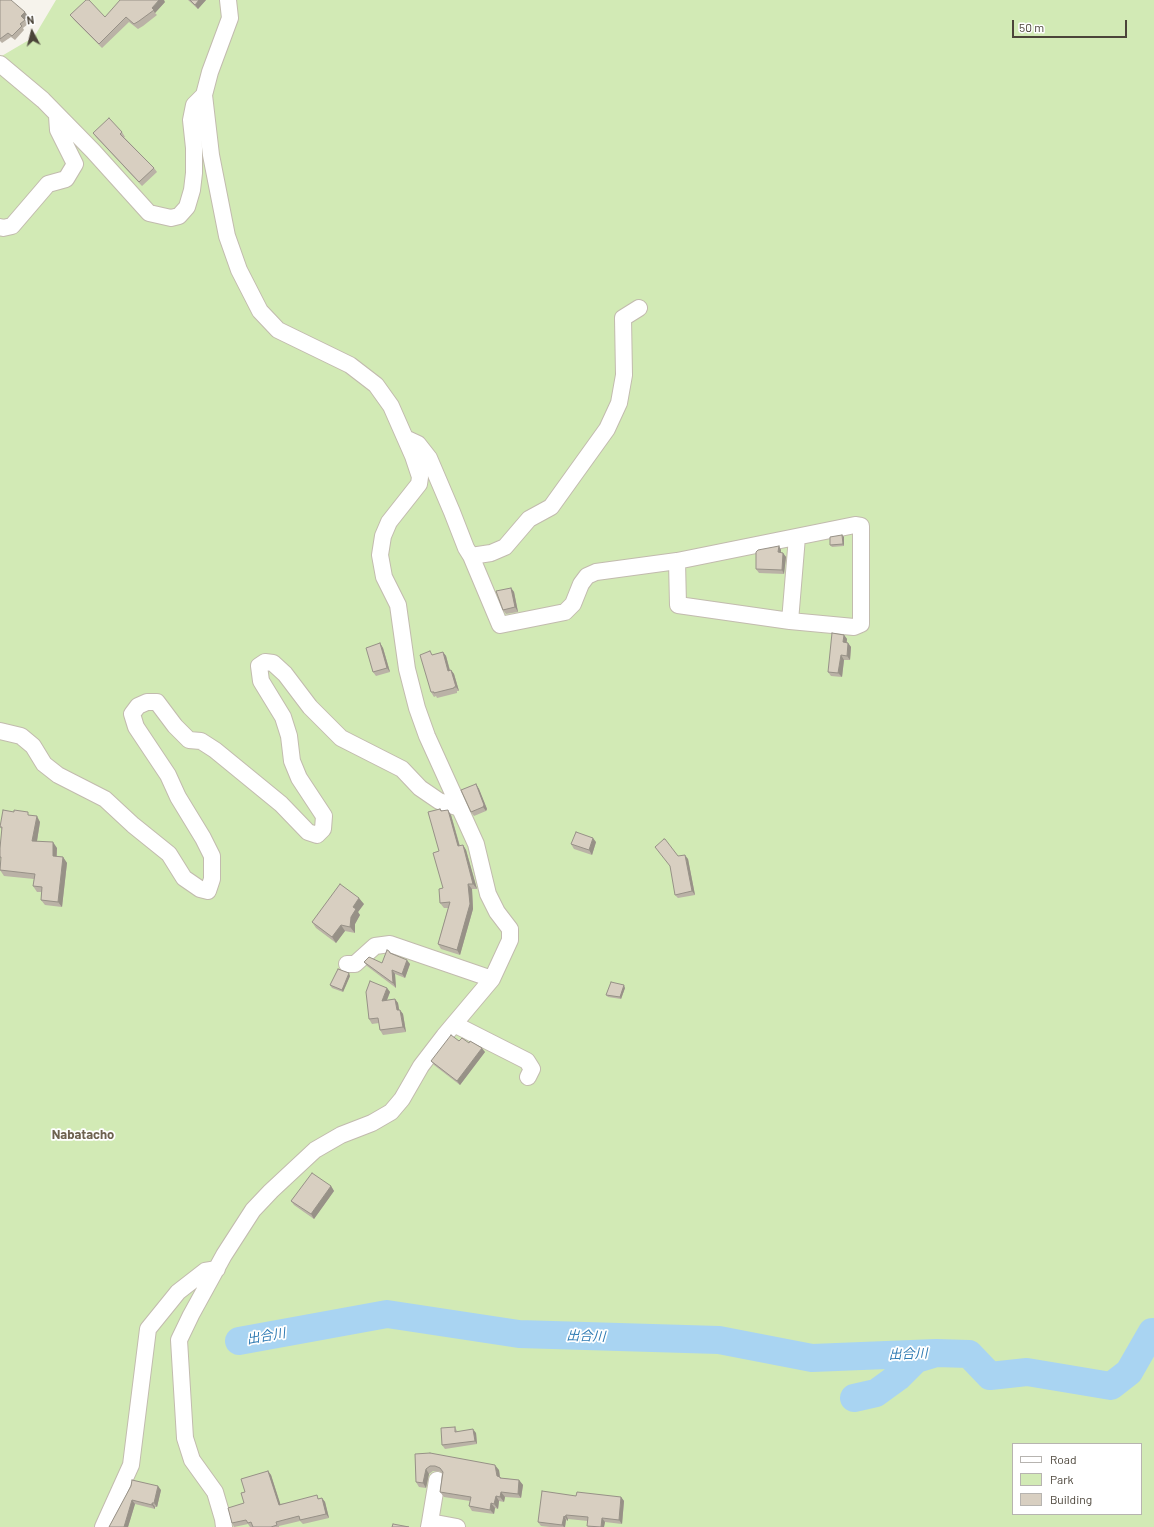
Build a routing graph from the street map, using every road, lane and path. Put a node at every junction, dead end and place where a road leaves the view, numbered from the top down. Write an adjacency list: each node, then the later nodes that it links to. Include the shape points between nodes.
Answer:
1 (228, 0): 3 (street, via 230,18)
2 (0, 64): 4 (street, via 32,90)
3 (204, 95): 4 (street, via 194,105 191,120 194,154 192,190 187,207 179,216 171,218 149,213 93,151); 7 (street, via 211,155 227,236 239,270 260,311 278,330 350,365 376,385 391,406)
4 (57, 116): 5 (street, via 58,130 75,164 66,179 48,184 12,226)
5 (0, 226)
6 (639, 308): 9 (street, via 624,318 624,375 619,403 607,429 551,507 529,519 505,547 491,553)
7 (405, 438): 9 (street, via 418,444 428,458); 13 (street, via 420,477 419,484 389,522 383,536 380,555 384,577 398,605 417,708)
8 (797, 537): 10 (street); 11 (street); 11 (street, via 855,525 861,526 861,624 854,627)
9 (471, 556): 10 (street, via 500,625 565,612 587,576 596,572)
10 (677, 561): 11 (street, via 678,605)
11 (790, 621)
12 (0, 731): 13 (street, via 21,736 33,746 44,764 58,775 105,799 169,854 184,878 200,890 208,891 212,879 212,856 168,775 136,727 132,714 138,706 146,702 157,702 190,740 201,741 215,750 281,804 308,832 318,835 323,829 324,816 299,778 292,761 289,736 283,717 261,681 259,666 265,662 273,663 285,674 310,707 341,738 402,769 420,788 439,801)
13 (459, 808): 15 (street, via 476,844 488,894 510,929 510,940)
14 (347, 964): 15 (street, via 355,964 375,946 390,944)
15 (492, 979): 16 (street)
16 (454, 1024): 17 (street, via 528,1061 532,1069); 18 (street, via 421,1066 402,1099 391,1112 315,1150 253,1210)
17 (528, 1077)
18 (217, 1269): 21 (street, via 205,1271 178,1292 148,1329 131,1465); 22 (street, via 179,1340 185,1438 192,1460 215,1492)
19 (437, 1480): 20 (street)
20 (430, 1524): 23 (street)
21 (103, 1527)
22 (224, 1527)
23 (457, 1527)

